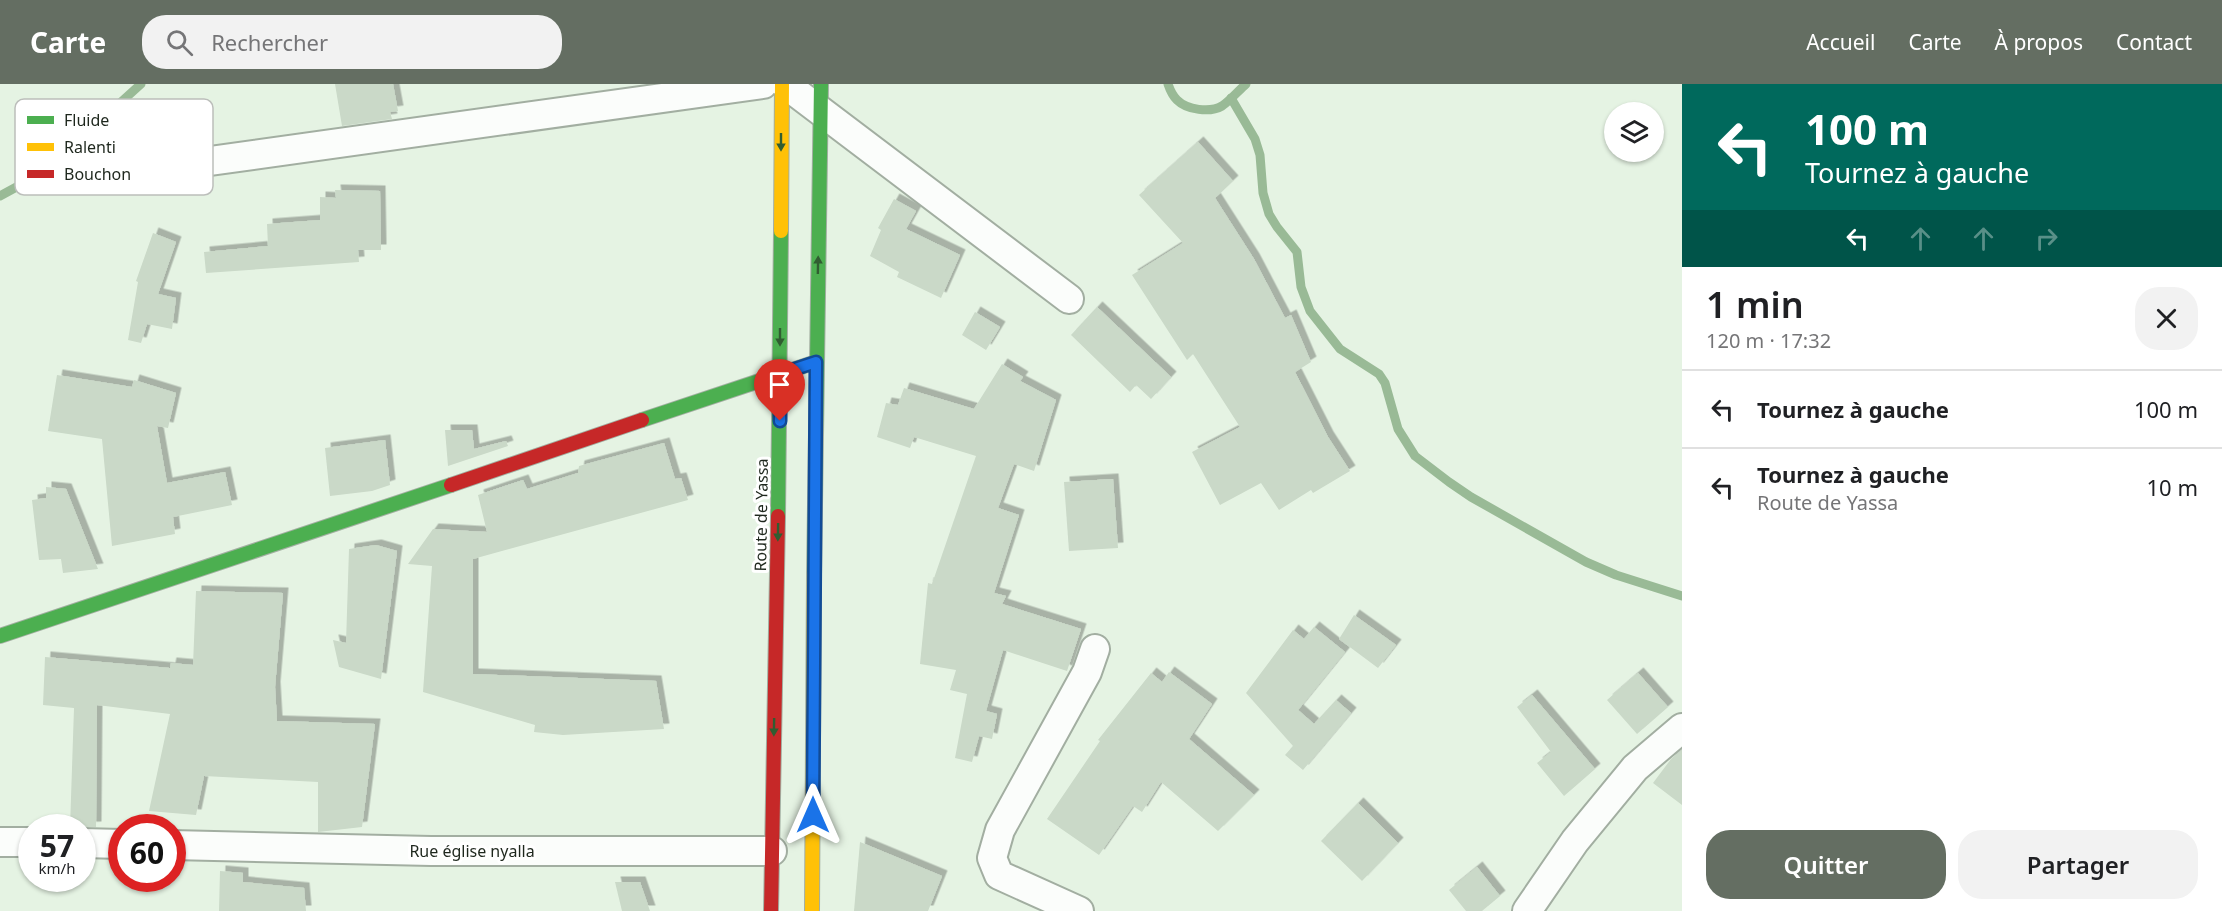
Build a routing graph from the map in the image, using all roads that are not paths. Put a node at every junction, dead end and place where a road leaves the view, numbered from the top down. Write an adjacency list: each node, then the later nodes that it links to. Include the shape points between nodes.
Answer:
1 (763, 84): 4 (street)
2 (783, 84): 3 (street); 7 (main road, Route de Yassa, one-way to 7)
3 (821, 98): 5 (street); 6 (main road, one-way to 3)
4 (213, 161)
5 (1069, 299)
6 (816, 362): 7 (main road); 16 (main road)
7 (780, 374): 8 (main road); 14 (main road, Route de Yassa, one-way to 14)
8 (0, 636)
9 (1095, 649): 17 (street, via 1082,681 1000,830 992,858 999,875)
10 (1682, 728): 18 (street, via 1628,777 1575,841)
11 (0, 842): 12 (street)
12 (18, 842)
13 (186, 845): 14 (street, Rue église nyalla, via 431,851)
14 (772, 851): 15 (main road, Route de Yassa)
15 (771, 911)
16 (812, 911)
17 (1079, 911)
18 (1527, 911)

